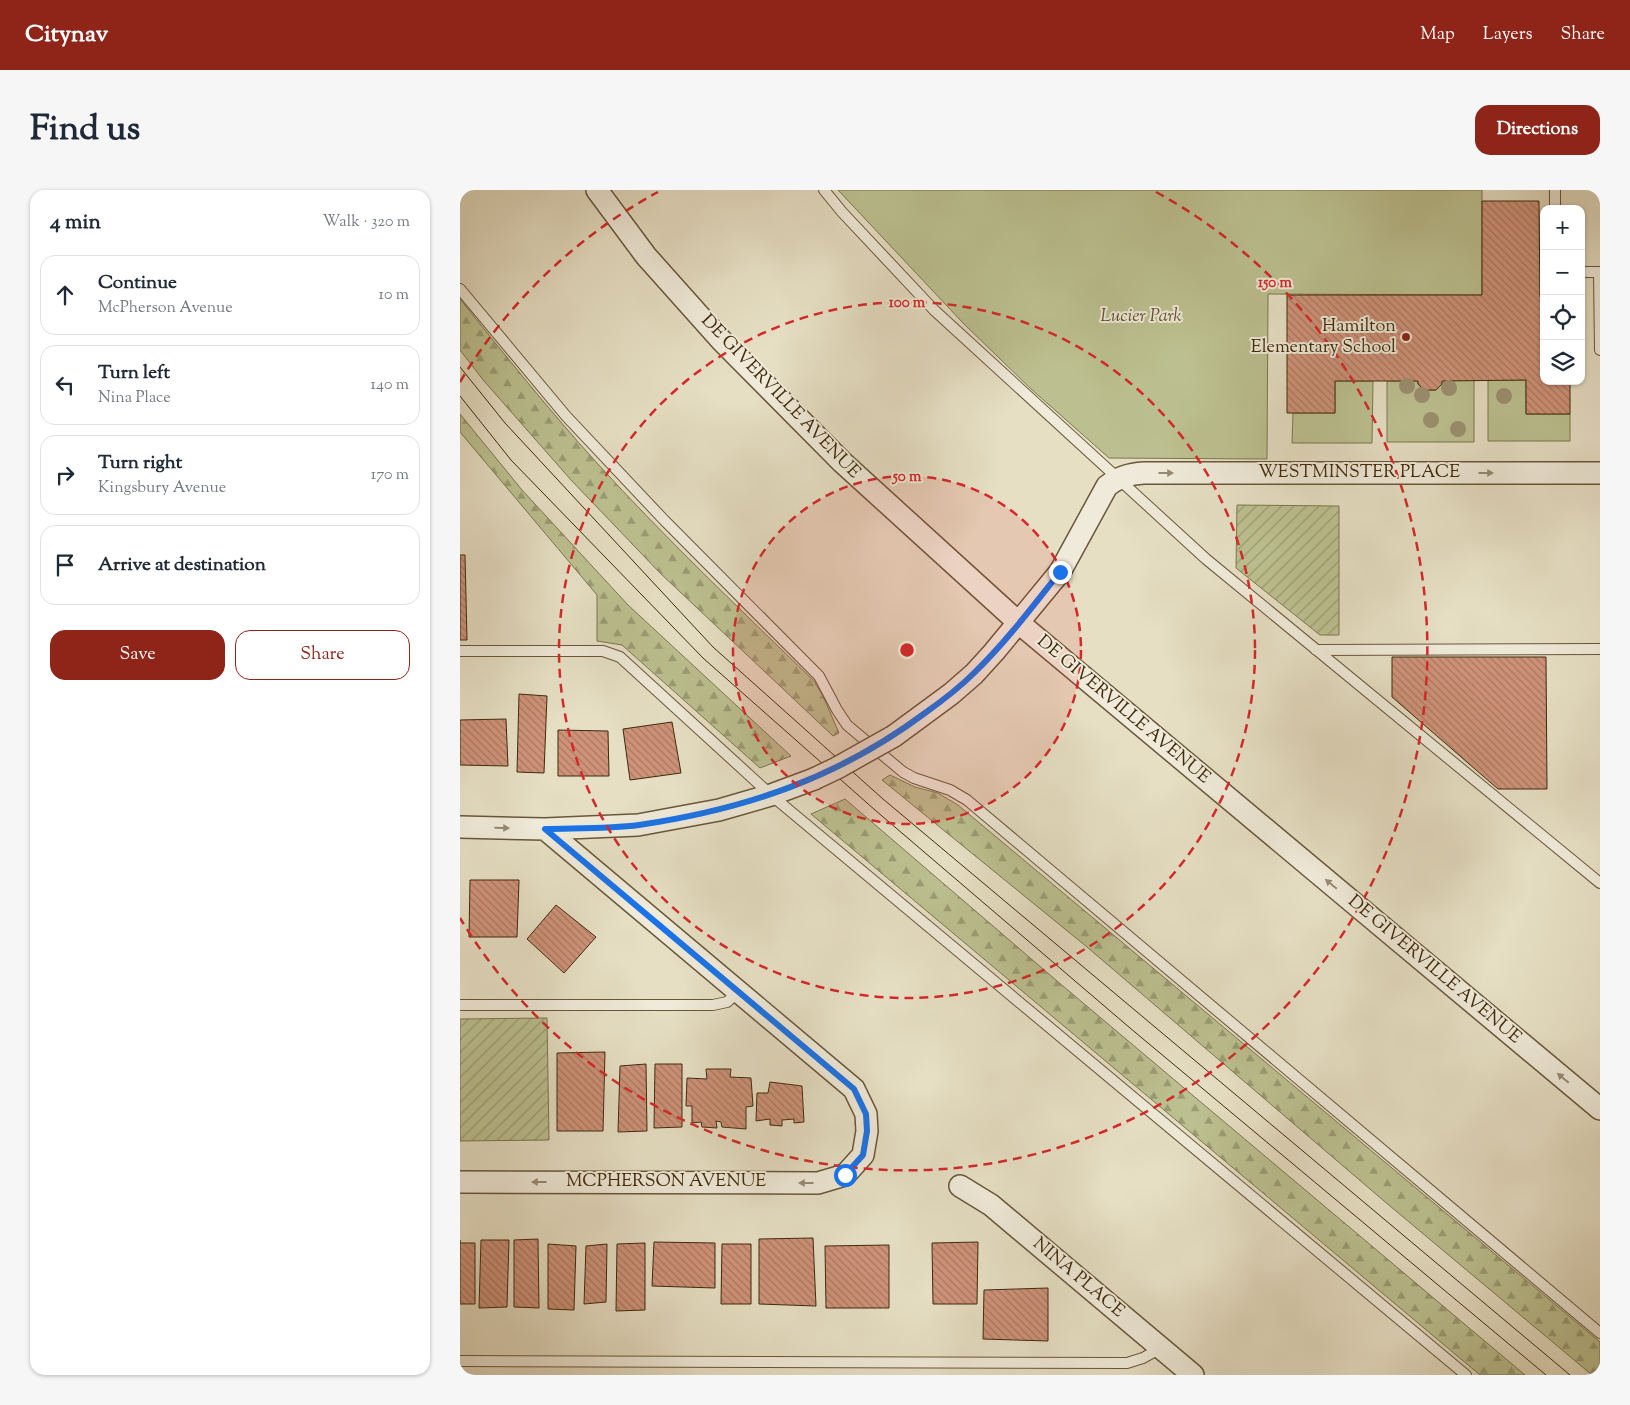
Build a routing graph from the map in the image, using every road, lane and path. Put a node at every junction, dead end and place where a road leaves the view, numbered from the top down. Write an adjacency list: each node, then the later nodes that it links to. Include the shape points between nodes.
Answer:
1 (597, 190): 11 (street, DE GIVERVILLE AVENUE, via 646,256 721,340 842,462)
2 (824, 190): 10 (lane, via 934,310)
3 (1555, 190): 4 (lane)
4 (1555, 205)
5 (1585, 272): 6 (lane)
6 (1600, 272): 8 (lane)
7 (460, 289): 24 (lane, via 566,416 819,676 847,725 903,772 967,800)
8 (1600, 350)
9 (1600, 473): 10 (street, WESTMINSTER PLACE, one-way to 9, via 1144,473)
10 (1118, 478): 11 (street, via 1107,486 1060,572); 13 (lane, via 1206,559)
11 (1019, 623): 15 (street, bridge, via 968,679 894,736 837,768); 21 (street, DE GIVERVILLE AVENUE, one-way to 11)
12 (1600, 649): 13 (lane)
13 (1316, 650): 18 (lane)
14 (460, 651): 15 (lane, via 603,651 620,657)
15 (772, 795): 17 (street, via 718,810 638,825); 28 (lane)
16 (460, 827): 17 (street, one-way to 17)
17 (545, 829): 19 (street)
18 (1600, 883)
19 (738, 992): 20 (lane, via 727,1002 713,1005); 22 (street, MCPHERSON AVENUE, one-way to 22, via 854,1089 866,1114 867,1131 863,1155 845,1175 818,1183)
20 (460, 1005)
21 (1600, 1109)
22 (460, 1182)
23 (960, 1186): 25 (street, NINA PLACE, via 991,1205)
24 (1600, 1333)
25 (1161, 1348): 26 (lane, via 1128,1363); 27 (street, NINA PLACE)
26 (460, 1361)
27 (1193, 1375)
28 (1466, 1375)

